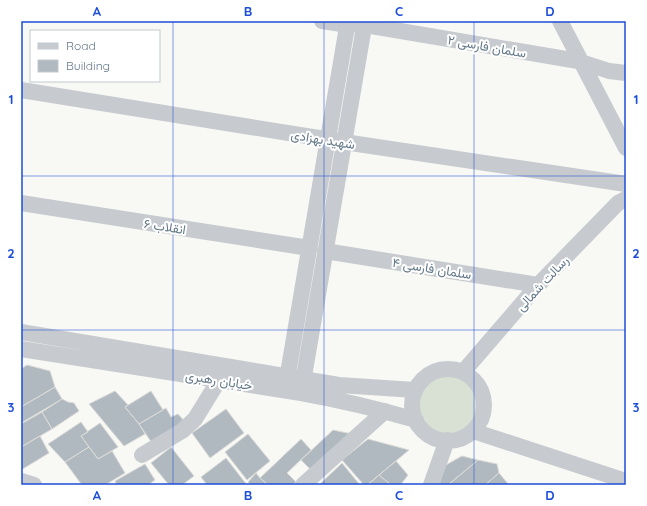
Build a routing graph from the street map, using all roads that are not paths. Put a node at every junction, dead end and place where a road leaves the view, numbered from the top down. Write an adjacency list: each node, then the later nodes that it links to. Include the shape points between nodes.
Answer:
1 (322, 21): 3 (street, سلمان فارسی ۲)
2 (560, 21): 5 (street)
3 (348, 23): 4 (street, سلمان فارسی ۲); 8 (street)
4 (365, 23): 5 (street, سلمان فارسی ۲); 9 (street)
5 (582, 63): 6 (street, سلمان فارسی ۲); 10 (street)
6 (626, 73)
7 (21, 90): 8 (street, شهید بهزادی)
8 (328, 139): 9 (street, شهید بهزادی); 14 (street)
9 (344, 142): 11 (street, شهید بهزادی); 15 (street)
10 (626, 148)
11 (626, 184)
12 (626, 199): 16 (street, رسالت شمالی, via 618,203)
13 (21, 203): 14 (street, انقلاب ۶)
14 (309, 248): 21 (street)
15 (325, 251): 16 (street, سلمان فارسی ۴); 22 (street)
16 (538, 285): 19 (street, رسالت شمالی)
17 (21, 332): 21 (street, خیابان رهبری)
18 (21, 349): 20 (street, خیابان رهبری)
19 (463, 372): 23 (street, via 452,369 440,370 421,381); 26 (street, via 473,378 480,387 484,399 480,422)
20 (219, 380): 21 (street, خیابان رهبری); 28 (street, via 195,419 182,431)
21 (286, 383): 22 (street, خیابان رهبری)
22 (302, 386): 23 (street, خیابان رهبری, via 339,385); 24 (street, خیابان رهبری, via 336,400)
23 (415, 390): 25 (street, via 412,400)
24 (385, 411): 25 (street, خیابان رهبری); 32 (street)
25 (416, 420): 27 (street, via 429,435)
26 (473, 431): 27 (street, via 456,440); 30 (street)
27 (447, 440): 33 (street)
28 (142, 455)
29 (21, 481): 31 (street)
30 (626, 481)
31 (34, 485)
32 (303, 485)
33 (432, 485)

